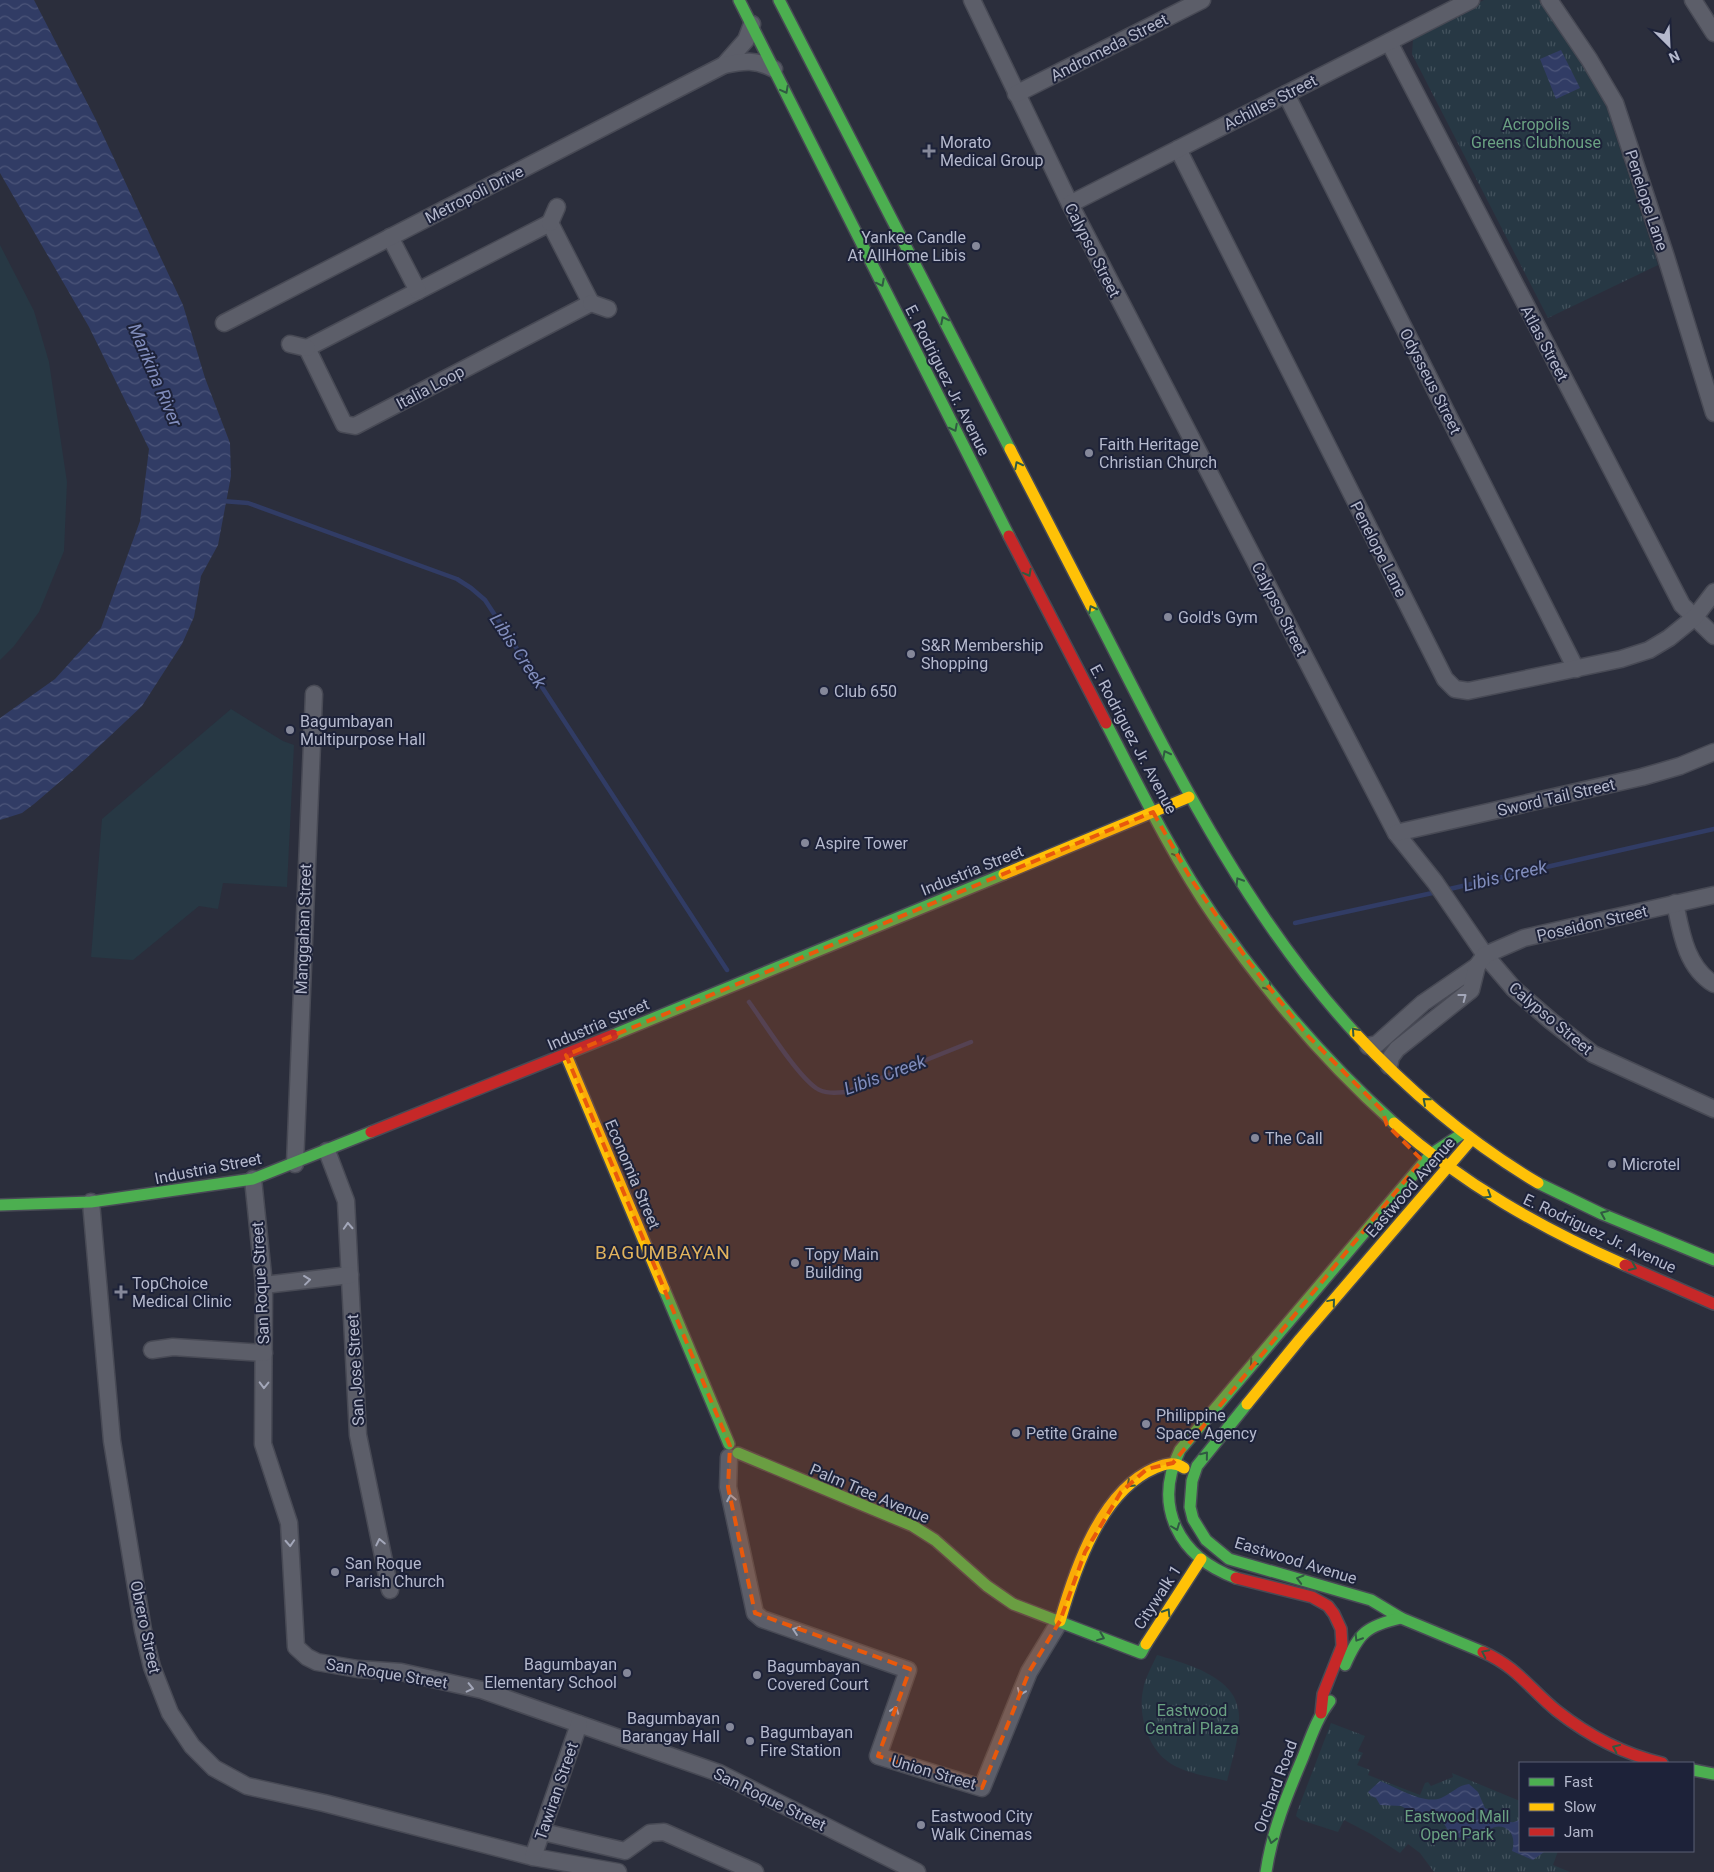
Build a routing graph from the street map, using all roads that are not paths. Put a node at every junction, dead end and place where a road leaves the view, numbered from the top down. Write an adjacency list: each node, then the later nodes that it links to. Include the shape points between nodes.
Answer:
1 (739, 0): 10 (street, E. Rodriguez Jr. Avenue)
2 (779, 0): 9 (street, E. Rodriguez Jr. Avenue)
3 (787, 0): 9 (street)
4 (972, 0): 15 (street, Calypso Street)
5 (1202, 0): 15 (street, Andromeda Street)
6 (1471, 0): 12 (street, Achilles Street)
7 (1549, 0): 28 (street, Penelope Lane, via 1615,103)
8 (1693, 0): 11 (street)
9 (789, 20): 35 (street, E. Rodriguez Jr. Avenue, one-way to 9)
10 (752, 24): 13 (street, Metropoli Drive, via 746,40); 14 (street, E. Rodriguez Jr. Avenue)
11 (1714, 33)
12 (1389, 42): 16 (street, Achilles Street); 30 (street, Atlas Street, via 1682,605)
13 (724, 65): 14 (street, Metropoli Drive, via 745,60 757,61); 21 (street, Metropoli Drive)
14 (774, 69): 36 (street, E. Rodriguez Jr. Avenue, one-way to 36, via 1012,543)
15 (1016, 94): 18 (street, Calypso Street)
16 (1286, 94): 17 (street, Achilles Street); 32 (street, Odysseus Street)
17 (1178, 149): 18 (street, Achilles Street); 32 (street, Penelope Lane, via 1445,679 1455,689 1468,691)
18 (1070, 204): 37 (street, Calypso Street)
19 (557, 207): 20 (street)
20 (550, 223): 22 (street); 23 (street)
21 (390, 237): 22 (street); 25 (street, Metropoli Drive)
22 (418, 291): 27 (street)
23 (591, 303): 24 (street); 27 (street, Italia Loop, via 355,426 344,424)
24 (608, 309)
25 (224, 323)
26 (290, 344): 27 (street)
27 (307, 348)
28 (1714, 413)
29 (1714, 592): 30 (street, Penelope Lane)
30 (1695, 616): 31 (street, Atlas Street); 32 (street, Penelope Lane, via 1649,650)
31 (1714, 636)
32 (1576, 669)
33 (314, 694): 50 (street, Manggahan Street)
34 (1714, 752): 37 (street, Sword Tail Street, via 1642,778)
35 (1189, 797): 36 (street, Industria Street); 42 (street, E. Rodriguez Jr. Avenue, one-way to 35, via 1279,941 1223,857)
36 (1153, 812): 43 (street, Industria Street); 46 (street, E. Rodriguez Jr. Avenue, one-way to 46, via 1190,879 1238,948 1308,1035)
37 (1396, 833): 40 (street, Calypso Street, via 1446,898)
38 (1714, 895): 39 (street, Poseidon Street)
39 (1676, 903): 40 (street, Poseidon Street, via 1524,938); 41 (street, via 1689,955 1702,976)
40 (1481, 960): 42 (street, Poseidon Street, via 1423,1003 1384,1038); 44 (street, one-way to 40, via 1397,1049 1471,990); 45 (street, Calypso Street, via 1593,1054)
41 (1714, 984)
42 (1368, 1046): 44 (street, E. Rodriguez Jr. Avenue)
43 (566, 1055): 48 (street, Industria Street); 66 (street, Economia Street)
44 (1389, 1066): 47 (street, E. Rodriguez Jr. Avenue, one-way to 44)
45 (1714, 1109)
46 (1382, 1110): 49 (street, E. Rodriguez Jr. Avenue); 51 (street, via 1387,1125 1420,1154)
47 (1467, 1136): 49 (street, Eastwood Avenue); 52 (street, Eastwood Avenue); 57 (street, E. Rodriguez Jr. Avenue, one-way to 47, via 1538,1184)
48 (327, 1151): 50 (street, Industria Street); 59 (street, San Jose Street, one-way to 48, via 346,1201)
49 (1431, 1154): 51 (street, Eastwood Avenue); 52 (street, E. Rodriguez Jr. Avenue)
50 (295, 1164): 53 (street, Industria Street)
51 (1420, 1168): 56 (street, Eastwood Avenue)
52 (1448, 1168): 58 (street, Eastwood Avenue); 61 (street, E. Rodriguez Jr. Avenue, one-way to 61, via 1530,1221)
53 (253, 1179): 54 (street, Industria Street); 60 (street, San Roque Street)
54 (91, 1202): 55 (street, Industria Street); 82 (street, Obrero Street, via 112,1441 144,1630 152,1667 170,1713 192,1746 214,1768 247,1786)
55 (0, 1205)
56 (1342, 1258): 58 (street); 62 (street, Eastwood Avenue)
57 (1714, 1260)
58 (1359, 1271): 63 (street, Eastwood Avenue, one-way to 58)
59 (350, 1275): 60 (street, one-way to 59); 70 (street, San Jose Street, one-way to 59, via 358,1435)
60 (264, 1285): 65 (street, San Roque Street)
61 (1714, 1304)
62 (1284, 1326): 63 (street); 67 (street, Eastwood Avenue, one-way to 67, via 1180,1450)
63 (1300, 1339): 68 (street, Eastwood Avenue, one-way to 63, via 1197,1466)
64 (152, 1350): 65 (street, via 173,1347)
65 (264, 1353): 77 (street, San Roque Street, one-way to 77, via 264,1444 289,1523 296,1647 307,1658 317,1662 401,1672 482,1690)
66 (732, 1451): 74 (street, Palm Tree Avenue, via 913,1526 936,1540 1012,1604); 74 (street, Union Street, one-way to 66, via 1030,1672 982,1788 878,1756 908,1670 762,1619 755,1613 728,1487)
67 (1173, 1463): 68 (street, via 1182,1466); 69 (street, Eastwood Avenue, one-way to 69, via 1169,1479 1171,1514 1180,1536); 74 (street, one-way to 74, via 1147,1469 1121,1492 1085,1552)
68 (1190, 1482): 71 (street, Eastwood Avenue, one-way to 68, via 1228,1559 1199,1533 1192,1515)
69 (1201, 1560): 72 (street, Eastwood Avenue, via 1238,1580 1316,1598); 75 (street, Citywalk 1, one-way to 69)
70 (390, 1590)
71 (1359, 1596): 72 (street, via 1347,1607); 73 (street, Eastwood Avenue)
72 (1332, 1610): 76 (street, Orchard Road, via 1341,1630 1341,1646 1323,1695)
73 (1401, 1618): 76 (street, Orchard Road, one-way to 76, via 1358,1634 1331,1700); 78 (street, Eastwood Avenue, one-way to 73, via 1633,1756 1592,1736 1556,1710 1501,1660)
74 (1060, 1620): 75 (street, Palm Tree Avenue, one-way to 75)
75 (1141, 1653)
76 (1321, 1713): 86 (street, Orchard Road, one-way to 86, via 1283,1802)
77 (578, 1724): 81 (street, Tawiran Street); 85 (street, San Roque Street, via 719,1772)
78 (1658, 1762)
79 (1694, 1770): 80 (street)
80 (1714, 1774)
81 (543, 1832): 82 (street, Tawiran Street); 84 (street, via 625,1851 650,1833 664,1832)
82 (534, 1857): 83 (street, Obrero Street)
83 (618, 1872)
84 (755, 1872)
85 (917, 1872)
86 (1266, 1872)

